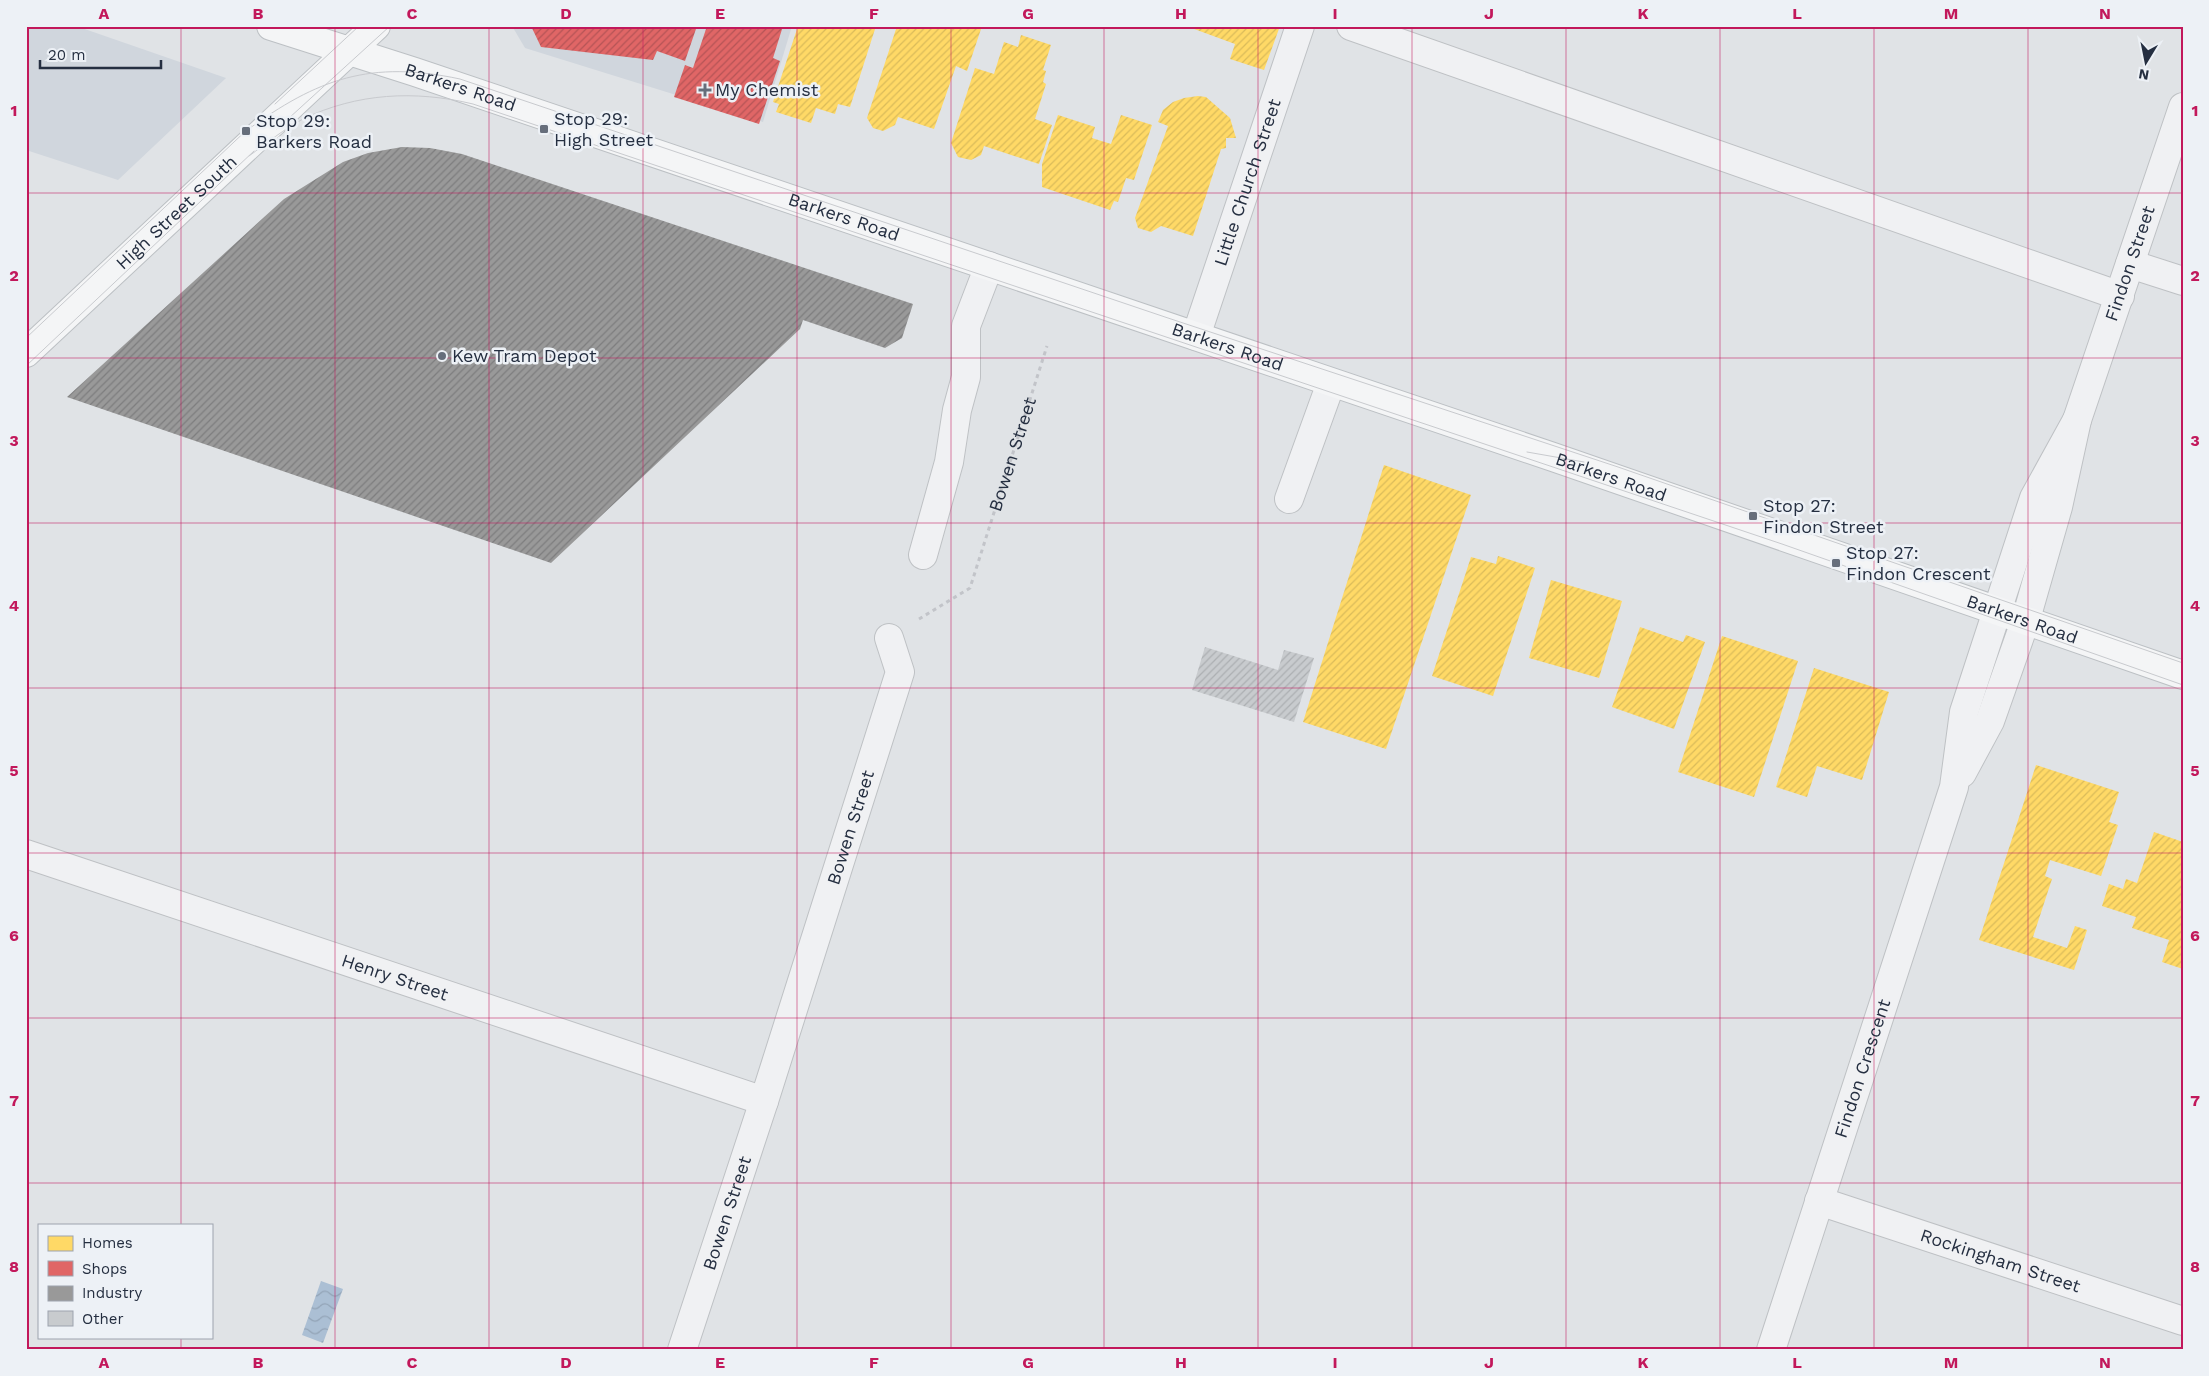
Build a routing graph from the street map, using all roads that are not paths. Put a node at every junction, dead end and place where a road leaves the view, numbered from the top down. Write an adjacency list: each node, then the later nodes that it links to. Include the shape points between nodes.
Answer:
1 (271, 26): 5 (main road, Barkers Road)
2 (376, 26): 5 (main road, High Street South)
3 (1300, 26): 11 (street, Little Church Street)
4 (1351, 26): 10 (street)
5 (349, 50): 8 (main road, Barkers Road); 12 (main road, High Street South)
6 (2183, 107): 7 (street, Findon Street)
7 (2130, 264): 9 (street); 10 (street, Findon Street)
8 (989, 266): 11 (main road, Barkers Road); 16 (street, via 966,326 966,377 949,462)
9 (2183, 281)
10 (2120, 296): 14 (street, Findon Street)
11 (1196, 336): 13 (main road, Barkers Road)
12 (26, 353)
13 (1331, 383): 15 (street); 17 (main road, Barkers Road)
14 (2077, 420): 17 (street, Findon Street, via 2034,498); 18 (street, Findon Street, via 2058,508)
15 (1289, 499)
16 (923, 555)
17 (1999, 610): 18 (main road, Barkers Road); 21 (street, Findon Crescent, via 1964,712)
18 (2026, 619): 20 (main road, Barkers Road); 21 (street, Findon Crescent, via 1990,721)
19 (889, 638): 23 (street, Bowen Street, via 900,672)
20 (2183, 675)
21 (1954, 787): 24 (street, Findon Crescent)
22 (26, 854): 23 (street, Henry Street)
23 (764, 1101): 26 (street, Bowen Street)
24 (1819, 1201): 25 (street, Rockingham Street); 27 (street, Findon Crescent)
25 (2183, 1321)
26 (682, 1350)
27 (1771, 1350)

